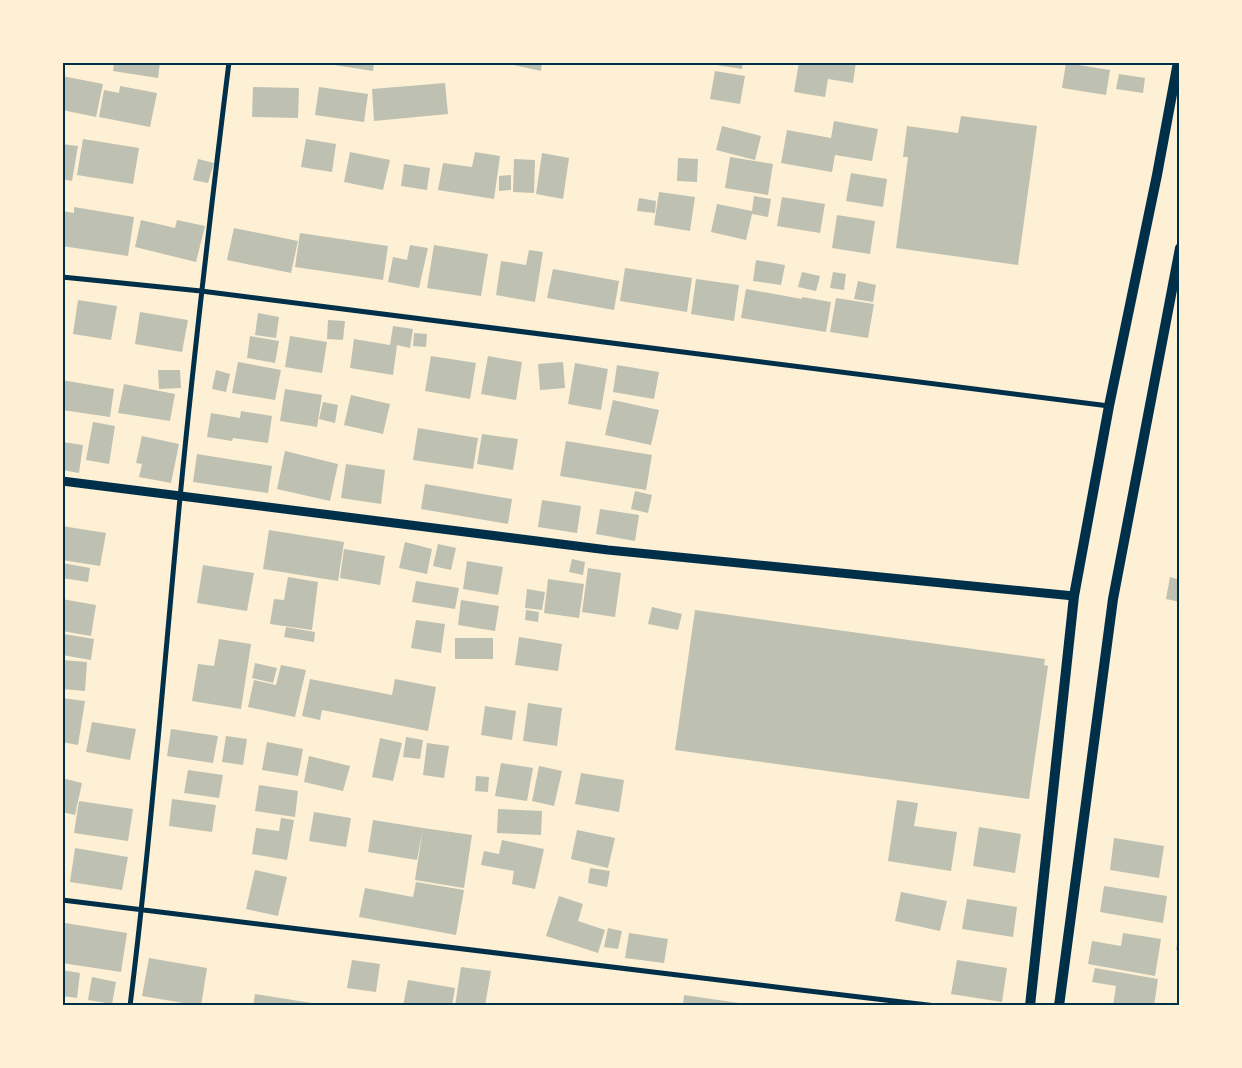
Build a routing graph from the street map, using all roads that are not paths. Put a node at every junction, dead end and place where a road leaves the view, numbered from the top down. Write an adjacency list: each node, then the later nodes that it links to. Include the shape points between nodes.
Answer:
1 (229, 62): 5 (street)
2 (1178, 62): 6 (main road)
3 (1180, 248): 15 (main road, via 1113,599)
4 (62, 277): 5 (street)
5 (201, 291): 6 (street); 8 (street)
6 (1109, 406): 9 (main road)
7 (62, 481): 8 (street)
8 (180, 496): 9 (street, via 608,550); 11 (street)
9 (1074, 596): 14 (main road)
10 (62, 900): 11 (street)
11 (142, 910): 12 (street); 13 (street)
12 (130, 1006)
13 (936, 1006)
14 (1030, 1006)
15 (1059, 1006)

